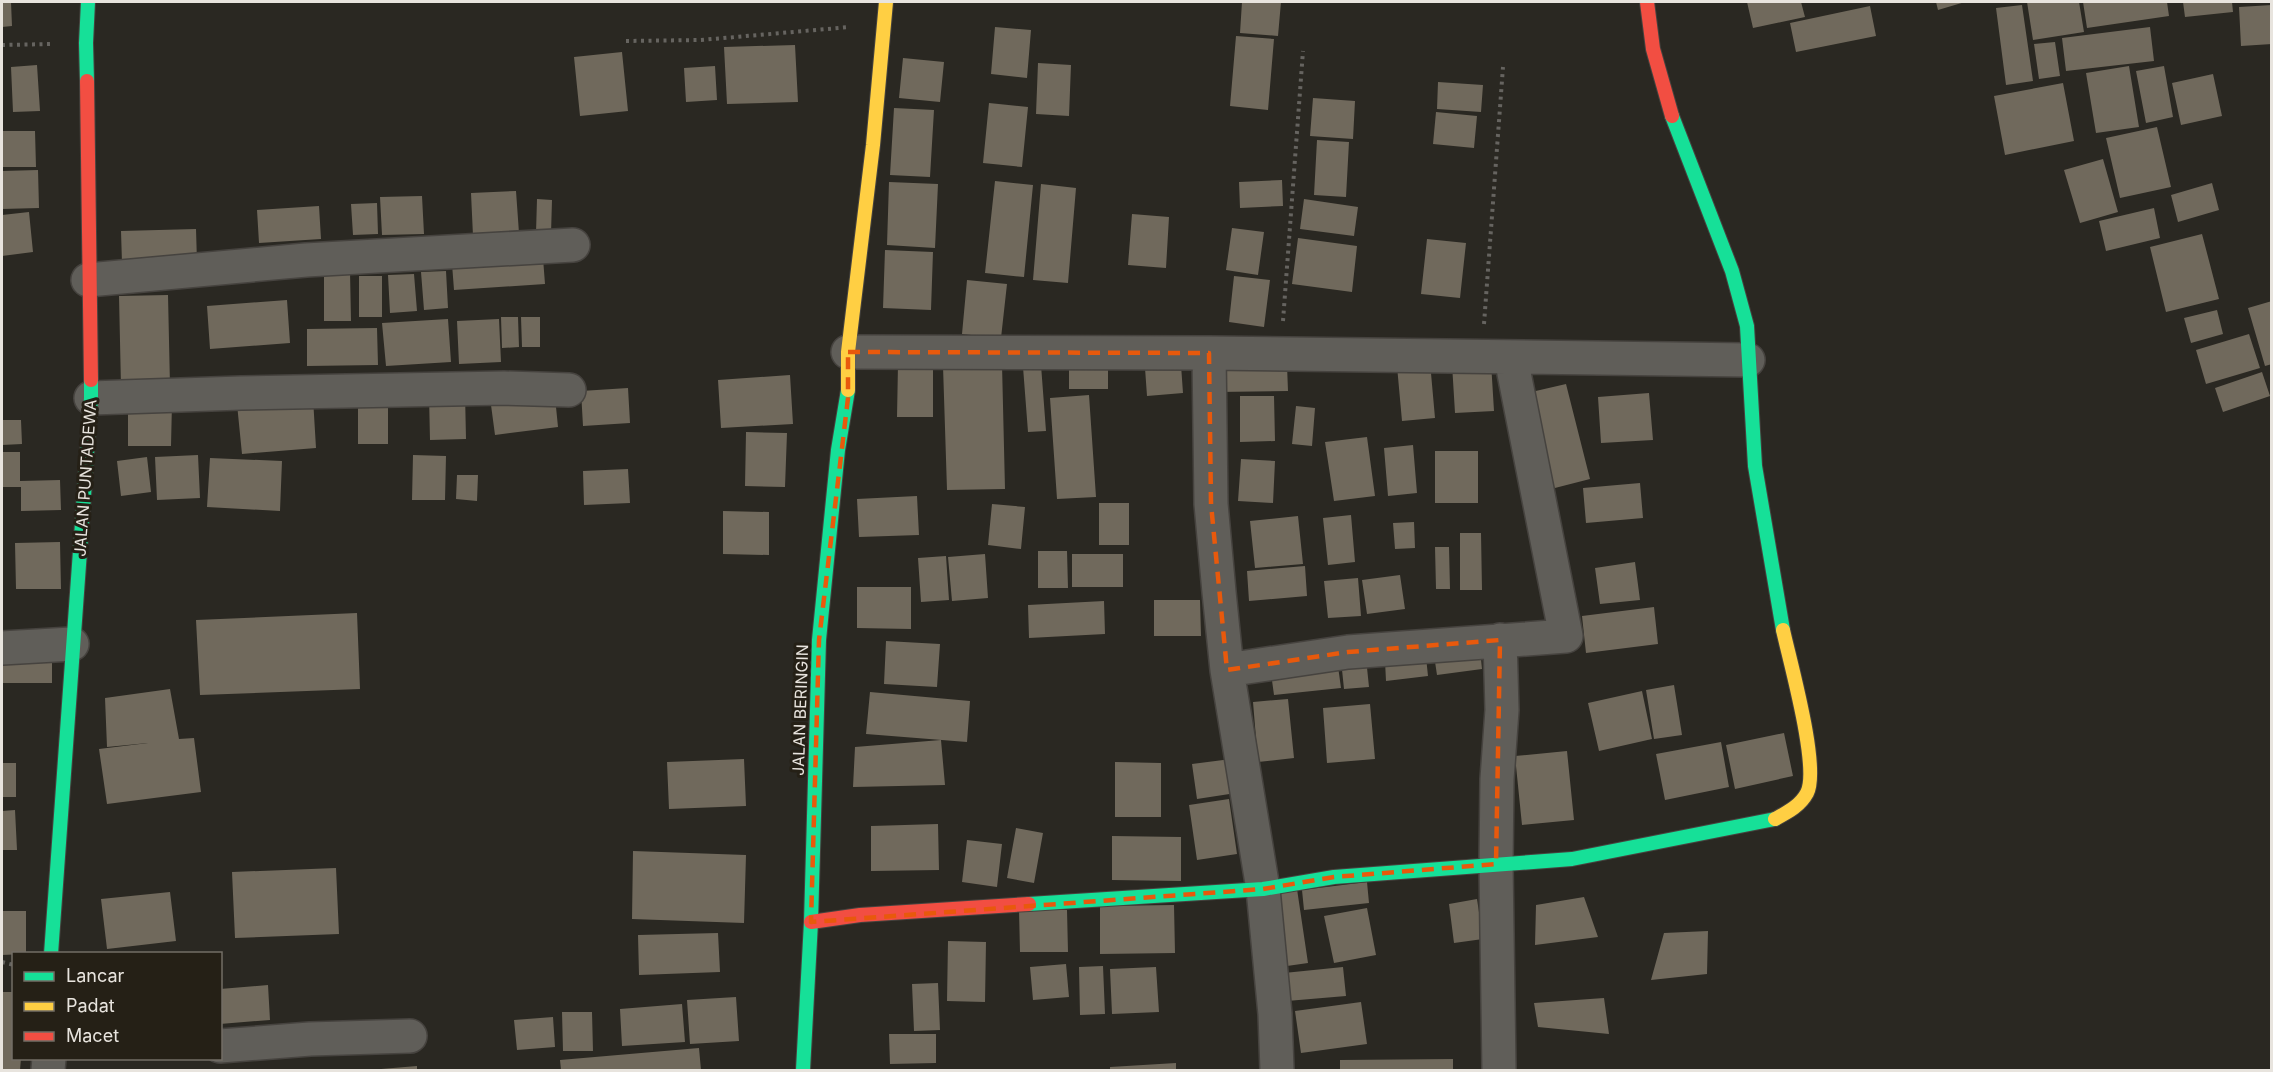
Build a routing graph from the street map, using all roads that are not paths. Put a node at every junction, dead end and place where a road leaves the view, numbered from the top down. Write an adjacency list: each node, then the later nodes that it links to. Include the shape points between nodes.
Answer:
1 (88, 2): 5 (street, JALAN PUNTADEWA)
2 (886, 2): 6 (street, JALAN BERINGIN)
3 (1647, 2): 9 (street, via 1653,49 1667,103 1732,271 1747,326)
4 (573, 244): 5 (street, via 306,260)
5 (88, 280): 11 (street, JALAN PUNTADEWA)
6 (848, 352): 7 (street); 18 (street, JALAN BERINGIN, via 848,398 838,450 819,640)
7 (1209, 353): 8 (street); 15 (street, via 1211,504)
8 (1496, 358): 9 (street); 12 (street, via 1566,636)
9 (1748, 360): 16 (street, via 1755,466 1776,595 1807,740 1811,778 1808,792 1799,805 1776,819 1572,859)
10 (569, 390): 11 (street, via 493,388)
11 (92, 398): 13 (street, JALAN PUNTADEWA)
12 (1500, 640): 15 (street, via 1348,652); 16 (street, via 1502,710)
13 (72, 644): 14 (street); 19 (street, JALAN PUNTADEWA)
14 (2, 648)
15 (1227, 670): 17 (street)
16 (1496, 864): 17 (street, via 1334,877); 24 (street)
17 (1263, 889): 18 (street, via 860,915); 23 (street)
18 (811, 922): 22 (street, JALAN BERINGIN)
19 (51, 952)
20 (410, 1035): 21 (street)
21 (222, 1046)
22 (803, 1071)
23 (1277, 1071)
24 (1499, 1071)

